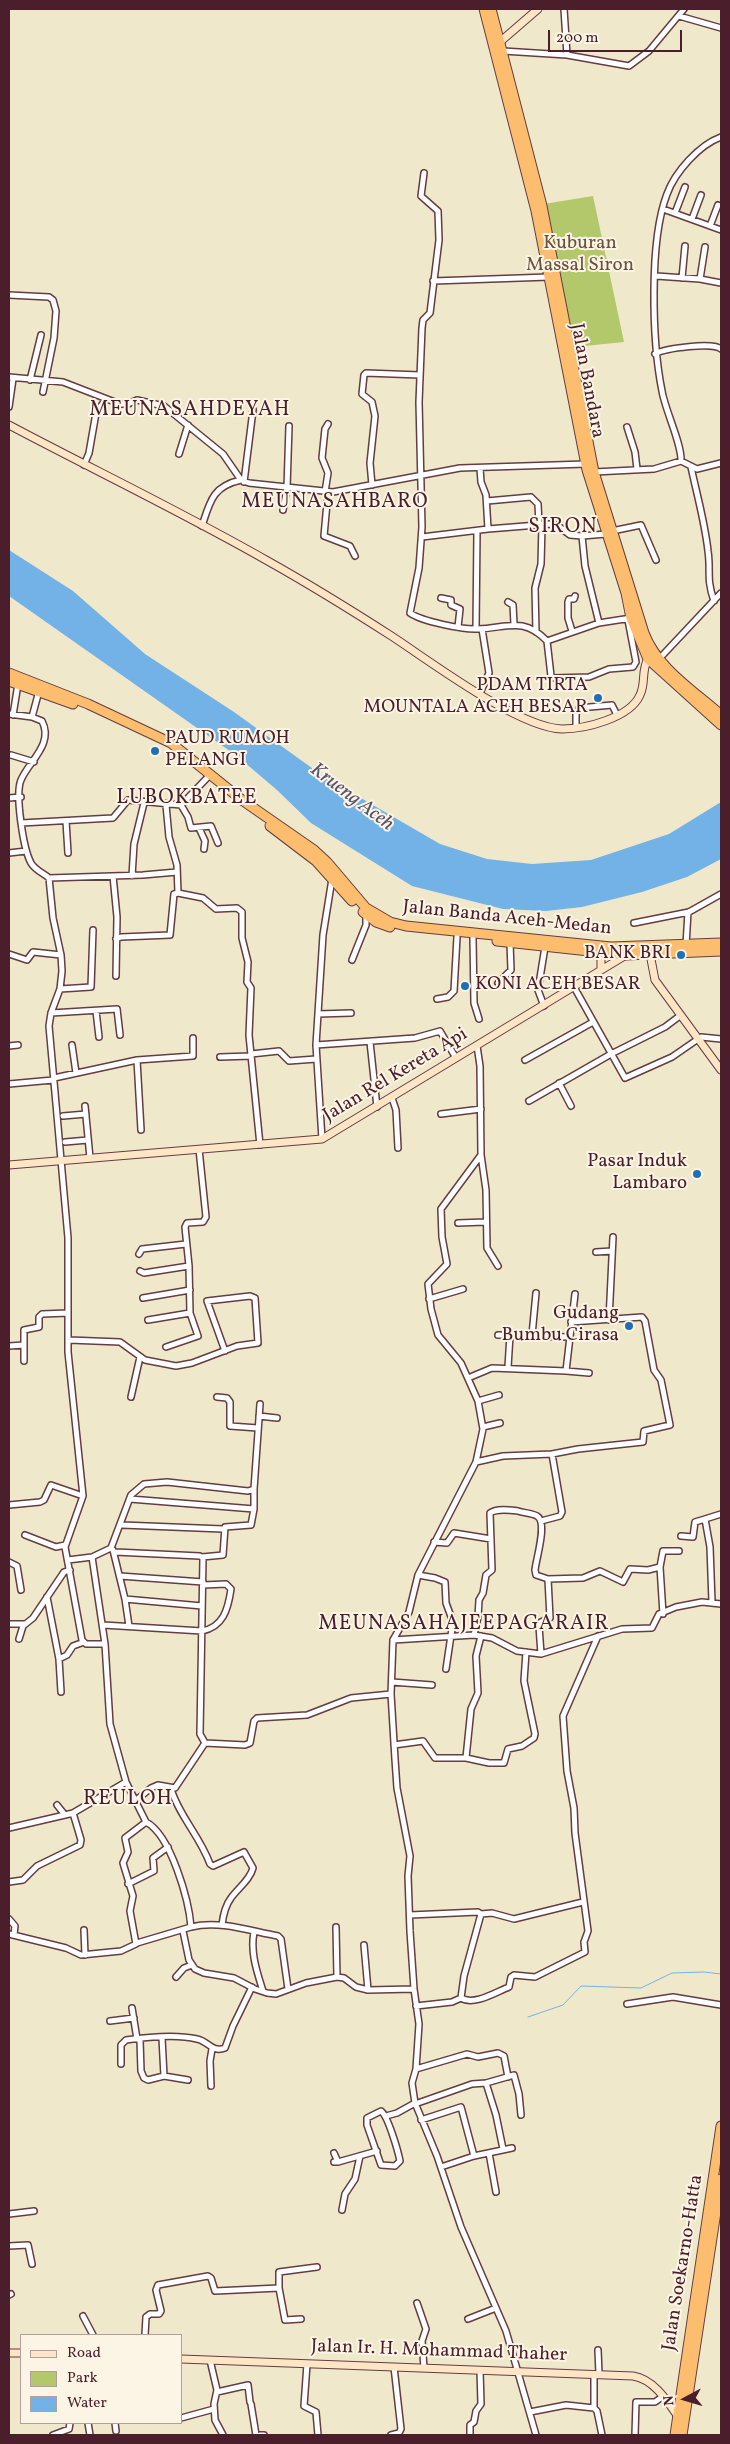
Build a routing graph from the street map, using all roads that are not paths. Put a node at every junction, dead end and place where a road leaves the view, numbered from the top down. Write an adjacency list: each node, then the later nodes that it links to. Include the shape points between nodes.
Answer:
1 (484, 9): 11 (highway, Jalan Bandara)
2 (491, 9): 8 (highway, Jalan Bandara)
3 (538, 9): 8 (main road)
4 (564, 9): 10 (street)
5 (684, 9): 6 (street)
6 (679, 16): 7 (street); 10 (street, via 649,51 630,66)
7 (721, 28)
8 (501, 41): 9 (highway, Jalan Bandara)
9 (503, 51): 10 (street); 11 (highway, Jalan Bandara)
10 (567, 55)
11 (506, 77): 25 (highway, Jalan Bandara); 55 (highway, Jalan Bandara, via 542,206)
12 (721, 137): 17 (street, via 702,148 676,177)
13 (424, 172): 28 (street, via 422,198 439,215)
14 (685, 188): 18 (street)
15 (701, 195): 19 (street)
16 (718, 205): 20 (street)
17 (663, 209): 18 (street); 24 (street)
18 (675, 213): 19 (street)
19 (692, 219): 20 (street)
20 (710, 226): 21 (street)
21 (721, 230)
22 (685, 246): 26 (street)
23 (705, 247): 27 (street)
24 (656, 276): 26 (street); 33 (street)
25 (549, 278): 28 (street); 50 (highway, Jalan Bandara)
26 (682, 278): 27 (street)
27 (700, 279): 29 (street)
28 (433, 281): 34 (street, via 429,315 423,320)
29 (721, 283)
30 (9, 295): 36 (street, via 49,296 55,305 54,338)
31 (41, 335): 37 (street)
32 (721, 349): 33 (street, via 714,346 671,349)
33 (655, 354): 48 (street)
34 (420, 375): 56 (street); 58 (street, via 364,375 362,394 372,402 375,417 370,463)
35 (11, 378): 37 (street); 40 (street)
36 (44, 379): 37 (street); 38 (street); 39 (street, via 63,382)
37 (30, 380)
38 (43, 392)
39 (106, 399): 44 (street, via 126,404 136,400 158,403); 51 (street, via 96,413)
40 (9, 407)
41 (253, 410): 57 (street)
42 (328, 424): 60 (street, via 322,458 328,473)
43 (9, 425): 51 (main road)
44 (188, 425): 47 (street); 57 (street, via 223,454)
45 (289, 426): 59 (street)
46 (627, 427): 54 (street)
47 (179, 454)
48 (681, 460): 52 (street); 54 (street, via 654,470)
49 (721, 463): 52 (street, via 701,469)
50 (586, 464): 53 (street); 67 (highway, Jalan Bandara)
51 (84, 465): 64 (main road)
52 (691, 467): 76 (street, via 706,536 709,554 707,573)
53 (480, 468): 56 (street, via 460,468); 61 (street)
54 (637, 469): 55 (street)
55 (594, 472): 67 (highway, Jalan Bandara)
56 (422, 476): 58 (street); 69 (street)
57 (242, 481): 59 (street); 64 (street, via 228,483 218,490)
58 (372, 485): 60 (street)
59 (287, 488): 60 (street); 62 (street)
60 (326, 492): 70 (street, via 324,536 350,546)
61 (487, 501): 63 (street, via 530,497 538,504); 65 (street)
62 (283, 510)
63 (540, 525): 65 (street); 68 (street, via 556,525 570,535); 85 (street, via 541,564 535,588)
64 (202, 526): 94 (main road, via 300,580)
65 (488, 529): 66 (street)
66 (477, 532): 69 (street); 82 (street)
67 (609, 533): 68 (street); 71 (street, via 641,525); 72 (highway, Jalan Bandara)
68 (582, 536): 79 (street, via 584,566)
69 (422, 537): 81 (street, via 410,613)
70 (355, 556)
71 (656, 560)
72 (629, 592): 78 (highway, Jalan Bandara); 87 (highway, Jalan Bandara, via 648,642)
73 (721, 593): 76 (street)
74 (575, 596): 84 (street, via 568,602)
75 (442, 598): 81 (street, via 451,600 451,605 460,609)
76 (714, 601): 87 (street)
77 (508, 602): 80 (street, via 513,605)
78 (630, 619): 79 (street); 88 (highway, Jalan Bandara); 88 (street)
79 (599, 623): 84 (street)
80 (514, 624): 83 (street); 85 (street)
81 (458, 627): 82 (street)
82 (476, 629): 83 (street)
83 (482, 629): 94 (street, via 489,673)
84 (572, 631): 86 (street)
85 (536, 632): 86 (street)
86 (547, 641): 88 (street, via 551,676 554,678 589,677 608,669)
87 (659, 659): 89 (highway, Jalan Bandara)
88 (643, 663): 89 (highway, Jalan Bandara); 96 (main road, via 641,694)
89 (663, 668): 97 (highway, Jalan Bandara); 100 (highway, Jalan Bandara)
90 (9, 673): 98 (highway, Jalan Banda Aceh-Medan, via 43,685)
91 (9, 681): 92 (highway, Jalan Banda Aceh-Medan)
92 (18, 684): 93 (highway, Jalan Banda Aceh-Medan); 95 (street)
93 (39, 691): 98 (highway, Jalan Banda Aceh-Medan); 99 (street)
94 (480, 693): 101 (main road, via 539,725)
95 (11, 714): 99 (street)
96 (617, 715): 101 (main road); 101 (street, via 612,705 579,708)
97 (721, 715)
98 (107, 716): 104 (highway, Jalan Banda Aceh-Medan, via 173,750); 132 (highway, Jalan Banda Aceh-Medan, via 171,743 242,800 307,845 376,915 406,926)
99 (32, 717): 103 (street, via 42,721 44,729 41,751)
100 (721, 724)
101 (576, 728)
102 (11, 755): 103 (street)
103 (34, 762): 105 (street, via 22,779)
104 (207, 778): 108 (street); 122 (highway, Jalan Banda Aceh-Medan, via 300,847)
105 (21, 797): 106 (street); 111 (street)
106 (9, 798)
107 (144, 803): 109 (street); 110 (street, via 128,800 113,818); 120 (street, via 134,844)
108 (181, 805): 109 (street); 112 (street, via 191,828)
109 (166, 806): 118 (street)
110 (66, 821): 111 (street); 117 (street)
111 (21, 823): 115 (street)
112 (199, 828): 113 (street, via 212,828); 114 (street, via 205,841)
113 (218, 843)
114 (204, 849)
115 (26, 851): 116 (street); 121 (street, via 33,866)
116 (9, 853)
117 (68, 853)
118 (177, 872): 120 (street); 123 (street)
119 (113, 876): 120 (street); 121 (street); 131 (street)
120 (132, 876)
121 (49, 878): 140 (street)
122 (332, 879): 126 (highway, Jalan Banda Aceh-Medan); 153 (street, via 323,935)
123 (178, 893): 131 (street, via 174,894 170,935); 169 (street, via 203,898 216,909 237,908 242,912 247,982 251,988)
124 (721, 894): 125 (street)
125 (688, 912): 127 (street); 134 (street)
126 (366, 916): 129 (highway, Jalan Banda Aceh-Medan, via 396,929); 142 (street, via 366,925)
127 (634, 923)
128 (93, 930): 147 (street, via 91,987)
129 (457, 937): 130 (highway, Jalan Banda Aceh-Medan); 148 (street, via 454,991 448,997)
130 (473, 938): 132 (highway, Jalan Banda Aceh-Medan); 155 (street, via 474,1003)
131 (116, 939): 144 (street)
132 (507, 940): 134 (highway, Jalan Banda Aceh-Medan, via 611,947); 135 (highway, Jalan Banda Aceh-Medan); 145 (street, via 511,970)
133 (721, 943): 134 (highway, Jalan Banda Aceh-Medan)
134 (686, 945)
135 (545, 947): 137 (highway, Jalan Banda Aceh-Medan); 149 (street, via 538,990)
136 (721, 951): 139 (highway, Jalan Banda Aceh-Medan)
137 (597, 953): 141 (highway, Jalan Banda Aceh-Medan); 143 (main road)
138 (9, 954): 140 (street, via 27,960 33,952)
139 (650, 954): 141 (highway, Jalan Banda Aceh-Medan); 154 (main road, via 655,980)
140 (61, 955): 147 (street)
141 (626, 955): 143 (main road, Jalan Rel Kereta Api)
142 (352, 960)
143 (601, 969): 146 (main road, Jalan Rel Kereta Api)
144 (116, 976)
145 (498, 982)
146 (574, 987): 149 (main road, Jalan Rel Kereta Api); 156 (street)
147 (60, 989): 151 (street)
148 (437, 999)
149 (544, 1006): 167 (main road, Jalan Rel Kereta Api)
150 (96, 1011): 151 (street); 157 (street, via 117,1009); 158 (street)
151 (51, 1013): 177 (street)
152 (351, 1013): 153 (street)
153 (318, 1014): 165 (street)
154 (681, 1015): 160 (main road); 168 (street, via 665,1027)
155 (478, 1019)
156 (593, 1022): 168 (street); 174 (street)
157 (120, 1035)
158 (99, 1037)
159 (193, 1038): 173 (street, via 194,1056)
160 (698, 1039): 161 (street); 168 (street, via 682,1051 627,1078); 175 (main road)
161 (721, 1039)
162 (370, 1042): 165 (street); 171 (street, via 442,1032); 184 (street)
163 (18, 1045): 166 (street)
164 (72, 1045): 176 (street)
165 (316, 1045): 172 (street)
166 (9, 1046)
167 (477, 1046): 171 (main road, Jalan Rel Kereta Api); 185 (street)
168 (611, 1054): 178 (street)
169 (251, 1055): 170 (street); 172 (street, via 279,1051 289,1061); 193 (street)
170 (220, 1057)
171 (456, 1058): 180 (main road, Jalan Rel Kereta Api)
172 (316, 1059): 190 (street)
173 (137, 1060): 176 (street); 189 (street)
174 (525, 1060)
175 (721, 1070)
176 (76, 1073): 177 (street)
177 (53, 1079): 179 (street); 198 (street)
178 (559, 1083): 181 (street); 183 (street)
179 (9, 1084)
180 (392, 1098): 184 (main road, Jalan Rel Kereta Api); 194 (street, via 396,1110)
181 (529, 1101)
182 (85, 1106): 186 (street)
183 (571, 1106)
184 (377, 1107): 190 (main road, Jalan Rel Kereta Api)
185 (481, 1109): 187 (street); 196 (street)
186 (86, 1114): 188 (street); 191 (street)
187 (441, 1114)
188 (63, 1116)
189 (141, 1130)
190 (322, 1139): 193 (main road, Jalan Rel Kereta Api)
191 (88, 1140): 192 (street); 197 (street)
192 (65, 1142)
193 (260, 1145): 195 (main road, Jalan Rel Kereta Api)
194 (398, 1148)
195 (199, 1149): 197 (main road, Jalan Rel Kereta Api); 203 (street, via 206,1217 203,1222 185,1225)
196 (480, 1155): 200 (street, via 486,1190); 215 (street, via 441,1209 447,1264 430,1280)
197 (90, 1158): 198 (main road, Jalan Rel Kereta Api)
198 (61, 1161): 199 (main road, Jalan Rel Kereta Api); 216 (street, via 68,1238)
199 (9, 1165)
200 (485, 1222): 201 (street); 208 (street, via 487,1248)
201 (458, 1223)
202 (613, 1236): 205 (street)
203 (186, 1244): 206 (street, via 142,1249); 207 (street)
204 (596, 1252): 205 (street)
205 (612, 1252): 219 (street)
206 (139, 1254)
207 (189, 1266): 209 (street); 211 (street)
208 (498, 1266)
209 (140, 1271)
210 (463, 1289): 215 (street)
211 (190, 1290): 214 (street); 217 (street)
212 (536, 1293): 223 (street)
213 (574, 1294): 220 (street)
214 (143, 1298)
215 (429, 1299): 235 (street, via 438,1335)
216 (68, 1313): 225 (street); 226 (street, via 41,1314 39,1327 24,1331)
217 (190, 1313): 218 (street); 228 (street, via 197,1337)
218 (148, 1320)
219 (610, 1320): 220 (street); 246 (street, via 642,1317 645,1321 654,1370 661,1380 670,1425 644,1431 643,1442 640,1443)
220 (571, 1322): 224 (street)
221 (498, 1335): 222 (street)
222 (510, 1335): 223 (street); 232 (street)
223 (532, 1335): 224 (street)
224 (569, 1338): 233 (street)
225 (69, 1340): 230 (street, via 120,1342); 249 (street)
226 (24, 1345): 227 (street); 231 (street)
227 (9, 1346)
228 (166, 1347)
229 (225, 1350): 229 (street, via 207,1301 255,1298 258,1343); 230 (street, via 176,1366 152,1362)
230 (140, 1356): 237 (street)
231 (24, 1361)
232 (508, 1367): 233 (street); 235 (street, via 492,1368)
233 (566, 1372): 234 (street)
234 (590, 1373)
235 (468, 1378): 239 (street)
236 (499, 1395): 239 (street)
237 (131, 1397)
238 (217, 1397): 245 (street, via 227,1398 230,1402 229,1425)
239 (478, 1401): 244 (street)
240 (260, 1404): 241 (street)
241 (259, 1416): 242 (street); 245 (street)
242 (277, 1418)
243 (500, 1423): 244 (street)
244 (483, 1427): 247 (street)
245 (258, 1428): 248 (street)
246 (552, 1454): 247 (street, via 504,1456); 255 (street, via 562,1512 560,1516)
247 (476, 1462): 261 (street)
248 (254, 1489): 250 (street, via 148,1483 140,1485); 252 (street)
249 (83, 1496): 251 (street, via 52,1485 40,1502); 262 (street)
250 (130, 1499): 252 (street); 256 (street)
251 (9, 1505)
252 (254, 1509): 257 (street, via 250,1526 228,1526)
253 (721, 1514): 254 (street)
254 (706, 1519): 259 (street, via 695,1522 693,1537); 278 (street)
255 (541, 1521): 260 (street, via 536,1515 513,1510 494,1511 490,1515); 273 (street, via 542,1534 535,1570 536,1575)
256 (122, 1525): 257 (street); 263 (street)
257 (223, 1530): 267 (street, via 223,1555)
258 (25, 1535): 262 (street, via 56,1547)
259 (681, 1536)
260 (491, 1539): 261 (street, via 457,1533 447,1543); 287 (street, via 492,1570 486,1575)
261 (434, 1542): 271 (street)
262 (65, 1546): 265 (street)
263 (113, 1550): 266 (street); 267 (street); 272 (street)
264 (679, 1551): 269 (street, via 663,1550)
265 (67, 1557): 266 (street); 270 (street)
266 (92, 1557): 284 (street)
267 (202, 1557): 274 (street)
268 (9, 1562): 275 (street, via 17,1566)
269 (660, 1567): 273 (street, via 630,1570 621,1582 600,1571 583,1578); 281 (street)
270 (70, 1570): 276 (street, via 64,1572); 293 (street)
271 (418, 1575): 288 (street, via 445,1582 446,1603 453,1619); 292 (street, via 409,1612)
272 (120, 1576): 274 (street); 277 (street)
273 (548, 1579): 296 (street, via 550,1618 539,1626)
274 (203, 1583): 280 (street); 286 (street, via 226,1584 231,1589 221,1623)
275 (21, 1590)
276 (47, 1597): 283 (street); 297 (street)
277 (125, 1599): 280 (street); 285 (street)
278 (712, 1602): 279 (street); 281 (street, via 676,1607)
279 (721, 1604)
280 (202, 1606): 286 (street)
281 (663, 1614): 290 (street, via 658,1614 652,1628 625,1628)
282 (9, 1624): 283 (street)
283 (25, 1624): 291 (street)
284 (103, 1625): 285 (street); 294 (street)
285 (129, 1626): 286 (street)
286 (202, 1631): 303 (street, via 200,1734)
287 (474, 1635): 288 (street); 289 (street)
288 (452, 1636): 292 (street); 298 (street)
289 (481, 1636): 295 (street); 305 (street, via 476,1656 478,1693 471,1709)
290 (598, 1636): 296 (street); 317 (street, via 563,1716)
291 (19, 1639)
292 (393, 1640): 299 (street)
293 (84, 1642): 294 (street); 297 (street, via 72,1646)
294 (105, 1644): 306 (street, via 110,1724)
295 (526, 1652): 296 (street); 305 (street, via 524,1681 534,1738 522,1746 508,1749 504,1763)
296 (541, 1654)
297 (60, 1659): 301 (street)
298 (446, 1669)
299 (392, 1682): 300 (street); 302 (street)
300 (432, 1685)
301 (61, 1692)
302 (391, 1694): 303 (street, via 351,1698 307,1715 257,1718 252,1740 247,1744); 304 (street)
303 (205, 1743): 307 (street, via 175,1788)
304 (394, 1745): 305 (street, via 423,1741 435,1758); 319 (street, via 397,1788 410,1856)
305 (466, 1758)
306 (126, 1782): 308 (street); 310 (street)
307 (171, 1789): 308 (street, via 158,1785); 321 (street, via 177,1805 204,1846 211,1865 244,1852 253,1868 230,1898)
308 (135, 1801): 312 (street)
309 (57, 1804): 311 (street)
310 (73, 1813): 311 (street); 315 (street, via 80,1845 37,1866 23,1880)
311 (65, 1815): 313 (street)
312 (146, 1822): 314 (street); 316 (street, via 125,1837 128,1852 123,1863)
313 (9, 1828)
314 (168, 1847): 316 (street, via 153,1858 154,1870); 322 (street, via 177,1869)
315 (9, 1882)
316 (128, 1884): 328 (street, via 133,1896 130,1911)
317 (583, 1902): 318 (street, via 514,1919 492,1913); 339 (street, via 588,1932 584,1939 584,1954 535,1977 511,1977 509,1987 487,1997)
318 (482, 1914): 319 (street); 339 (street)
319 (410, 1915): 336 (street)
320 (9, 1919): 327 (street, via 15,1926)
321 (222, 1925): 322 (street, via 213,1923); 326 (street)
322 (191, 1927): 325 (street)
323 (336, 1927): 333 (street)
324 (84, 1930): 330 (street)
325 (183, 1931): 328 (street); 331 (street)
326 (254, 1932): 335 (street, via 279,1937); 338 (street, via 254,1962)
327 (11, 1935): 330 (street)
328 (137, 1943): 330 (street, via 121,1951)
329 (364, 1945): 337 (street)
330 (85, 1955)
331 (192, 1965): 332 (street); 334 (street, via 200,1971 229,1977)
332 (176, 1977)
333 (337, 1978): 335 (street); 337 (street, via 344,1978 356,1987)
334 (252, 1987): 338 (street); 348 (street, via 232,2026 227,2046 221,2050)
335 (288, 1989): 338 (street, via 272,1994)
336 (414, 1989): 337 (street); 342 (street)
337 (368, 1990)
338 (262, 1991)
339 (461, 1998): 342 (street)
340 (627, 2004): 341 (street, via 673,1998)
341 (721, 2005)
342 (416, 2006): 350 (street, via 419,2024)
343 (132, 2008): 344 (street)
344 (134, 2018): 345 (street); 347 (street)
345 (110, 2021)
346 (162, 2038): 347 (street); 348 (street, via 198,2039); 351 (street)
347 (138, 2039): 349 (street, via 123,2042); 351 (street, via 142,2075 148,2080)
348 (212, 2049): 355 (street)
349 (121, 2064)
350 (416, 2069): 352 (street, via 468,2054 478,2057 498,2053 504,2056); 356 (street, via 412,2083)
351 (164, 2076): 353 (street)
352 (508, 2077): 354 (street); 357 (street, via 514,2076 517,2081)
353 (188, 2080)
354 (486, 2083): 356 (street, via 472,2084); 362 (street)
355 (211, 2086)
356 (415, 2103): 358 (street, via 397,2114); 359 (street)
357 (521, 2115)
358 (386, 2116): 363 (street, via 382,2111 367,2118); 363 (street, via 399,2163 383,2166)
359 (421, 2120): 367 (street, via 461,2107); 368 (street)
360 (721, 2126): 399 (highway, Jalan Soekarno-Hatta)
361 (512, 2148): 362 (street)
362 (503, 2150): 365 (street)
363 (377, 2151): 366 (street)
364 (334, 2153): 366 (street, via 336,2162)
365 (488, 2153): 367 (street); 370 (street)
366 (360, 2156): 371 (street, via 355,2179 346,2192)
367 (474, 2156): 368 (street)
368 (441, 2167): 379 (street, via 459,2221)
369 (721, 2179): 403 (highway, Jalan Soekarno-Hatta)
370 (496, 2192)
371 (342, 2210)
372 (34, 2211): 373 (street)
373 (9, 2214)
374 (9, 2246): 375 (street, via 28,2245)
375 (32, 2264)
376 (317, 2267): 377 (street, via 280,2271)
377 (279, 2288): 381 (street, via 285,2320); 384 (street, via 215,2292 209,2276 158,2284 156,2290 161,2311 146,2317)
378 (417, 2303): 390 (street, via 426,2329 422,2341)
379 (496, 2308): 382 (street); 392 (street)
380 (82, 2316): 383 (street)
381 (301, 2319)
382 (468, 2319)
383 (92, 2334)
384 (145, 2334)
385 (598, 2350): 393 (street)
386 (182, 2359): 387 (main road, Jalan Ir. H. Mohammad Thaher)
387 (210, 2360): 388 (main road, Jalan Ir. H. Mohammad Thaher); 394 (street)
388 (307, 2364): 389 (main road, Jalan Ir. H. Mohammad Thaher); 410 (street, via 304,2406 316,2412)
389 (394, 2367): 390 (main road, Jalan Ir. H. Mohammad Thaher); 411 (street, via 401,2429)
390 (424, 2368): 391 (main road, Jalan Ir. H. Mohammad Thaher)
391 (480, 2370): 392 (main road, Jalan Ir. H. Mohammad Thaher); 412 (street, via 481,2404 470,2425)
392 (519, 2371): 393 (main road, Jalan Ir. H. Mohammad Thaher); 398 (street)
393 (596, 2374): 395 (main road, Jalan Ir. H. Mohammad Thaher, via 639,2376 656,2388); 396 (street)
394 (217, 2392): 397 (street); 407 (street, via 248,2386)
395 (662, 2397): 399 (main road, Jalan Ir. H. Mohammad Thaher); 415 (street, via 655,2402 636,2402)
396 (594, 2408): 398 (street, via 566,2405); 414 (street)
397 (214, 2409): 400 (street); 406 (street, via 215,2420)
398 (530, 2412): 413 (street)
399 (677, 2416): 403 (main road, Jalan Ir. H. Mohammad Thaher); 416 (highway, Jalan Soekarno-Hatta)
400 (182, 2418)
401 (70, 2424): 405 (street, via 70,2429)
402 (115, 2424): 404 (street)
403 (684, 2425): 417 (highway, Jalan Soekarno-Hatta)
404 (116, 2431)
405 (53, 2435)
406 (223, 2435)
407 (256, 2435)
408 (260, 2435): 409 (street)
409 (264, 2435)
410 (318, 2435)
411 (391, 2435)
412 (470, 2435)
413 (536, 2435)
414 (602, 2435)
415 (635, 2435)
416 (675, 2435)
417 (682, 2435)

